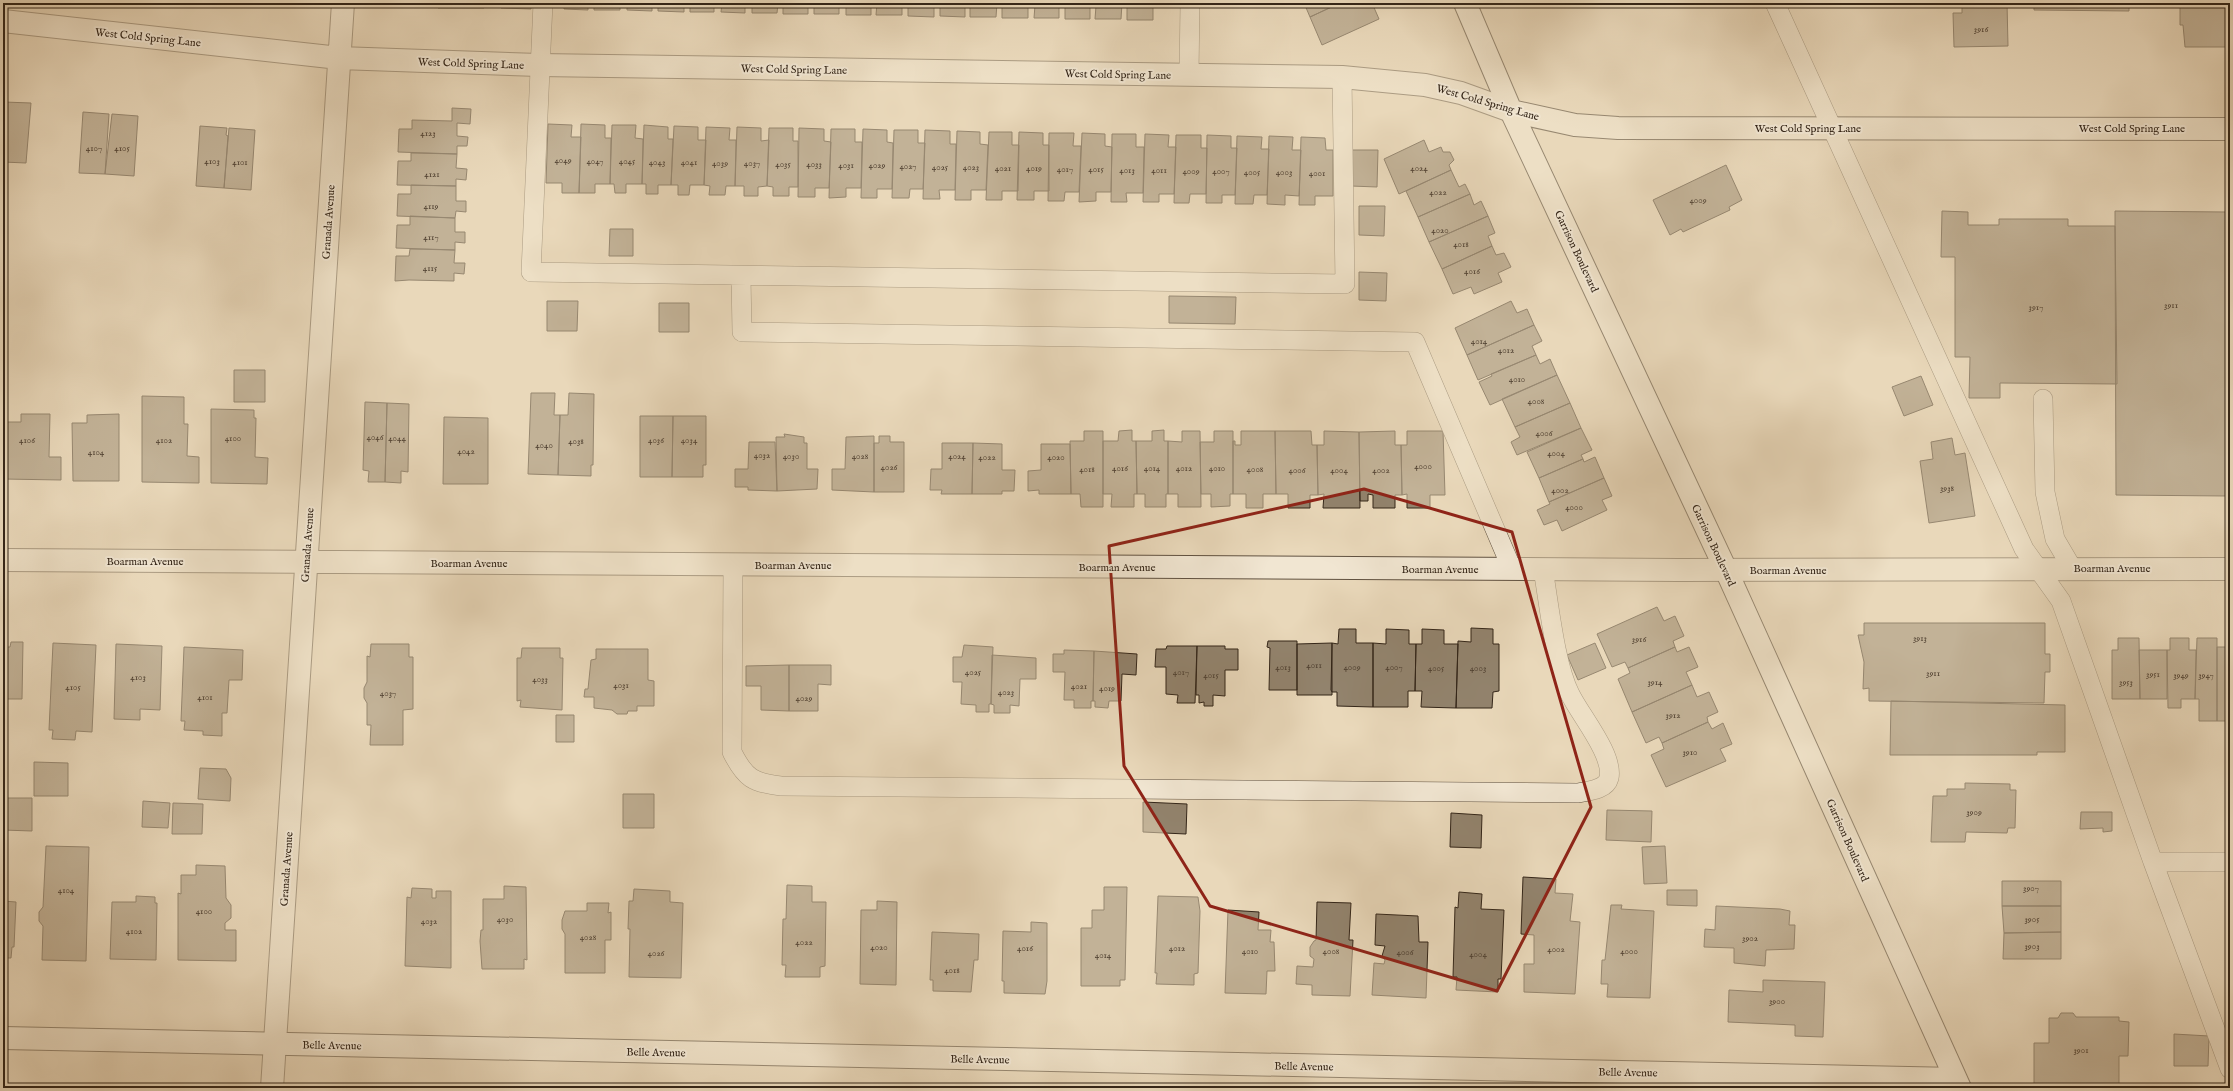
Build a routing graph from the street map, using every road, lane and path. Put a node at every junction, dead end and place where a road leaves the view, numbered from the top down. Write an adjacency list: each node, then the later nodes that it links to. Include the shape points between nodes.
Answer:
1 (343, 3): 7 (street, Granada Avenue)
2 (543, 3): 8 (lane)
3 (1190, 3): 9 (lane)
4 (1465, 3): 11 (street, Garrison Boulevard)
5 (1775, 3): 12 (lane)
6 (3, 22): 7 (street, West Cold Spring Lane)
7 (339, 58): 8 (street, West Cold Spring Lane); 17 (street, Granada Avenue)
8 (539, 65): 9 (street, West Cold Spring Lane); 14 (lane, via 531,272)
9 (1189, 75): 10 (street, West Cold Spring Lane)
10 (1342, 77): 11 (street, West Cold Spring Lane, via 1425,85 1461,93); 14 (lane, via 1345,284)
11 (1511, 111): 12 (street, West Cold Spring Lane, via 1575,125 1618,128); 24 (street, Garrison Boulevard)
12 (1830, 127): 13 (street, West Cold Spring Lane); 19 (lane, via 2024,550)
13 (2230, 129)
14 (741, 277): 21 (lane, via 742,332 1415,342)
15 (2043, 399): 20 (lane, via 2045,492 2056,539)
16 (3, 560): 17 (street, Boarman Avenue)
17 (306, 562): 18 (street, Boarman Avenue); 28 (street, Granada Avenue)
18 (733, 564): 21 (street, Boarman Avenue); 22 (lane, via 732,752 741,770 760,784 1578,793 1602,788 1609,780 1610,766 1569,693 1559,661)
19 (2038, 568): 20 (street, Boarman Avenue); 24 (street, Boarman Avenue); 25 (lane, via 2061,601)
20 (2072, 568): 23 (street, Boarman Avenue)
21 (1512, 569): 22 (street, Boarman Avenue)
22 (1543, 569): 24 (street, Boarman Avenue)
23 (2230, 569)
24 (1726, 570): 30 (street, Garrison Boulevard)
25 (2153, 862): 26 (lane); 29 (lane)
26 (2230, 862)
27 (3, 1038): 28 (street, Belle Avenue)
28 (276, 1044): 30 (street, Belle Avenue); 31 (street, Granada Avenue)
29 (2230, 1069)
30 (1958, 1084)
31 (272, 1088)

